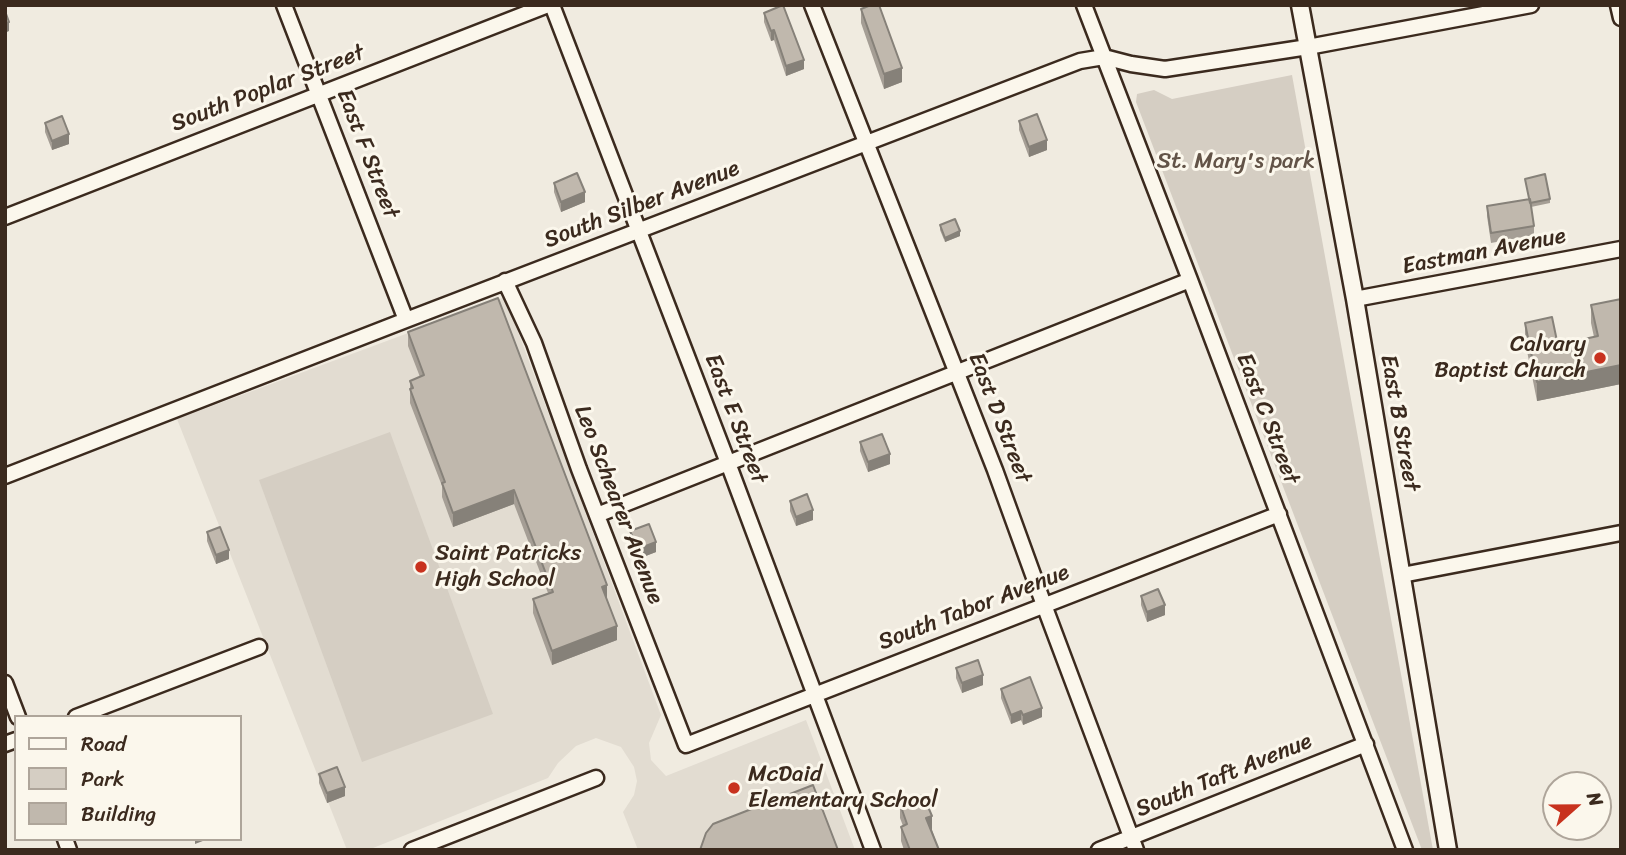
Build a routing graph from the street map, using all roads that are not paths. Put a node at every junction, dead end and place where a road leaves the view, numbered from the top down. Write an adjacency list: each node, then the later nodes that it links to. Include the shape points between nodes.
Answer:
1 (285, 5): 11 (street, East F Street)
2 (550, 5): 11 (street, South Poplar Street); 14 (street, East E Street)
3 (812, 5): 12 (street, East D Street)
4 (1084, 5): 10 (street, East C Street)
5 (1300, 5): 9 (street, East B Street)
6 (1531, 5): 9 (street, South Silber Avenue)
7 (1618, 5): 8 (street)
8 (1621, 18)
9 (1308, 47): 10 (street, South Silber Avenue, via 1165,69); 18 (street, East B Street)
10 (1104, 57): 12 (street, South Silber Avenue, via 1080,61); 16 (street, East C Street)
11 (319, 94): 13 (street, South Poplar Street); 19 (street, East F Street)
12 (867, 143): 14 (street, South Silber Avenue); 20 (street, East D Street)
13 (5, 217)
14 (639, 230): 17 (street, South Silber Avenue); 21 (street, East E Street)
15 (1621, 249): 18 (street, Eastman Avenue)
16 (1190, 280): 20 (street); 23 (street, East C Street)
17 (505, 281): 19 (street, South Silber Avenue); 24 (street, Leo Schearer Avenue, via 534,343)
18 (1355, 299): 26 (street, East B Street)
19 (406, 320): 22 (street, South Silber Avenue)
20 (957, 372): 21 (street); 27 (street, East D Street)
21 (727, 463): 24 (street); 30 (street, East E Street)
22 (5, 477)
23 (1279, 514): 27 (street, South Tabor Avenue); 33 (street, East C Street)
24 (597, 515): 34 (street, Leo Schearer Avenue)
25 (1621, 533): 26 (street)
26 (1402, 575): 41 (street, East B Street)
27 (1044, 605): 30 (street, South Tabor Avenue); 36 (street, East D Street)
28 (259, 647): 32 (street)
29 (5, 683): 31 (street)
30 (815, 694): 34 (street, South Tabor Avenue); 38 (street, East E Street)
31 (17, 715)
32 (81, 715)
33 (1366, 744): 36 (street, South Taft Avenue); 40 (street, East C Street)
34 (686, 745)
35 (596, 778): 37 (street)
36 (1134, 843): 39 (street, South Taft Avenue)
37 (412, 850)
38 (873, 850)
39 (1099, 850)
40 (1405, 850)
41 (1448, 850)

